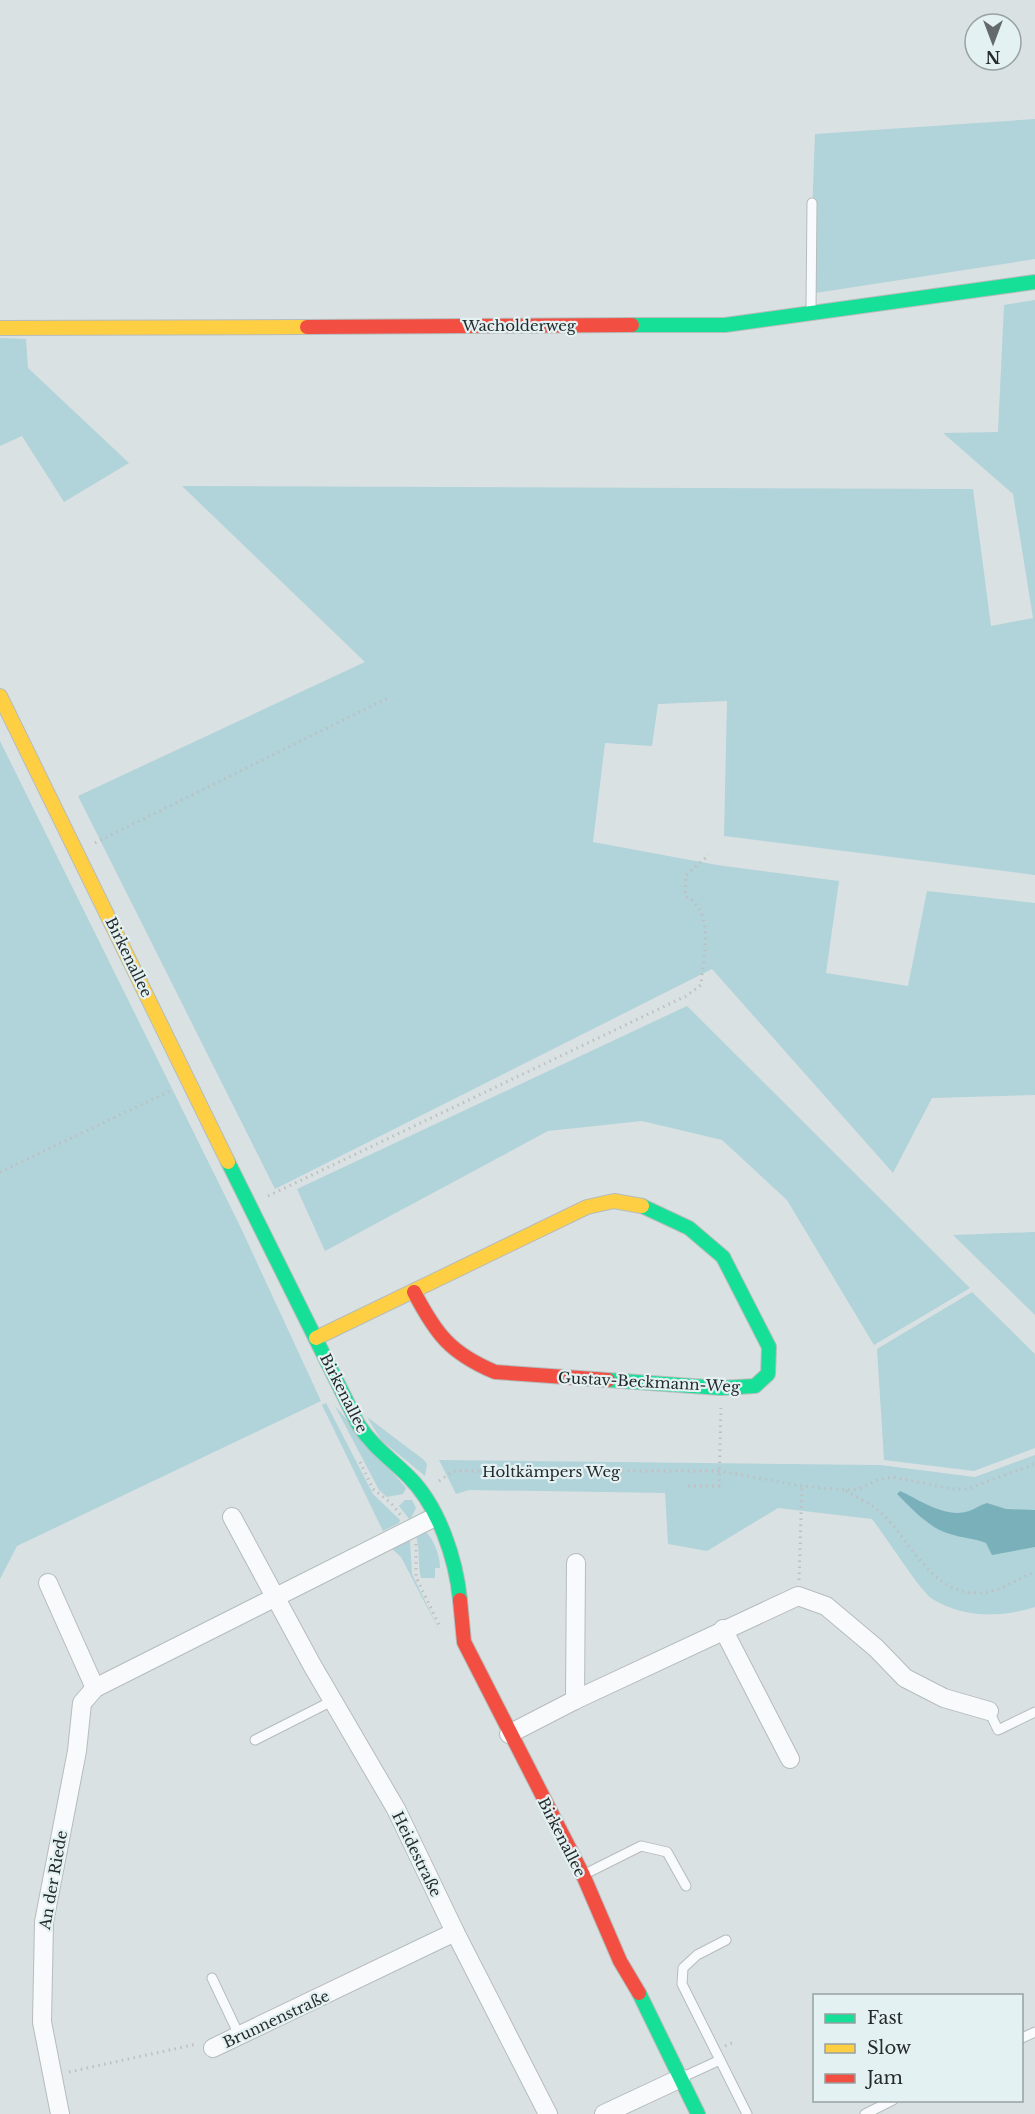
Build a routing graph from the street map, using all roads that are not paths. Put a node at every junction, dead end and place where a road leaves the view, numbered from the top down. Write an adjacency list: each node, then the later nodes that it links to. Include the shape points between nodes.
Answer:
1 (812, 203): 3 (lane)
2 (1035, 282): 3 (street, Wacholderweg)
3 (811, 313): 4 (street, Wacholderweg, via 725,325)
4 (0, 328)
5 (0, 696): 7 (street, Birkenallee)
6 (414, 1292): 6 (street, Gustav-Beckmann-Weg, via 587,1207 614,1201 646,1207 689,1228 723,1257 769,1347 768,1374 755,1386 721,1388 495,1372 443,1344); 7 (street, Gustav-Beckmann-Weg)
7 (316, 1338): 9 (street, Birkenallee, via 363,1434 403,1470 420,1491)
8 (232, 1517): 12 (street)
9 (433, 1518): 12 (street); 19 (street, Birkenallee, via 453,1560 464,1642)
10 (576, 1563): 16 (street)
11 (48, 1583): 14 (street)
12 (277, 1598): 14 (street); 15 (street, Heidestraße)
13 (723, 1629): 16 (street); 17 (street, via 798,1596 826,1606 905,1678 944,1698); 21 (street)
14 (95, 1688): 32 (street, An der Riede, via 82,1703 77,1751 44,1922 42,2022)
15 (334, 1700): 20 (lane); 24 (street, Heidestraße, via 396,1809)
16 (575, 1700): 19 (street)
17 (988, 1711): 18 (lane, via 998,1730)
18 (1035, 1712)
19 (509, 1734): 22 (street, Birkenallee)
20 (255, 1740)
21 (789, 1759)
22 (583, 1875): 23 (lane, via 641,1846 667,1852); 30 (street, Birkenallee, via 620,1961)
23 (686, 1886)
24 (454, 1932): 27 (street, Brunnenstraße); 33 (street, Heidestraße)
25 (726, 1941): 29 (lane, via 697,1955 683,1968 682,1984)
26 (212, 1978): 27 (lane)
27 (240, 2037): 28 (street, Brunnenstraße)
28 (213, 2048)
29 (720, 2060): 30 (lane); 36 (lane)
30 (681, 2078): 34 (street); 35 (street, Birkenallee)
31 (889, 2102): 37 (lane)
32 (60, 2114)
33 (548, 2114)
34 (604, 2114)
35 (698, 2114)
36 (747, 2114)
37 (865, 2114)

